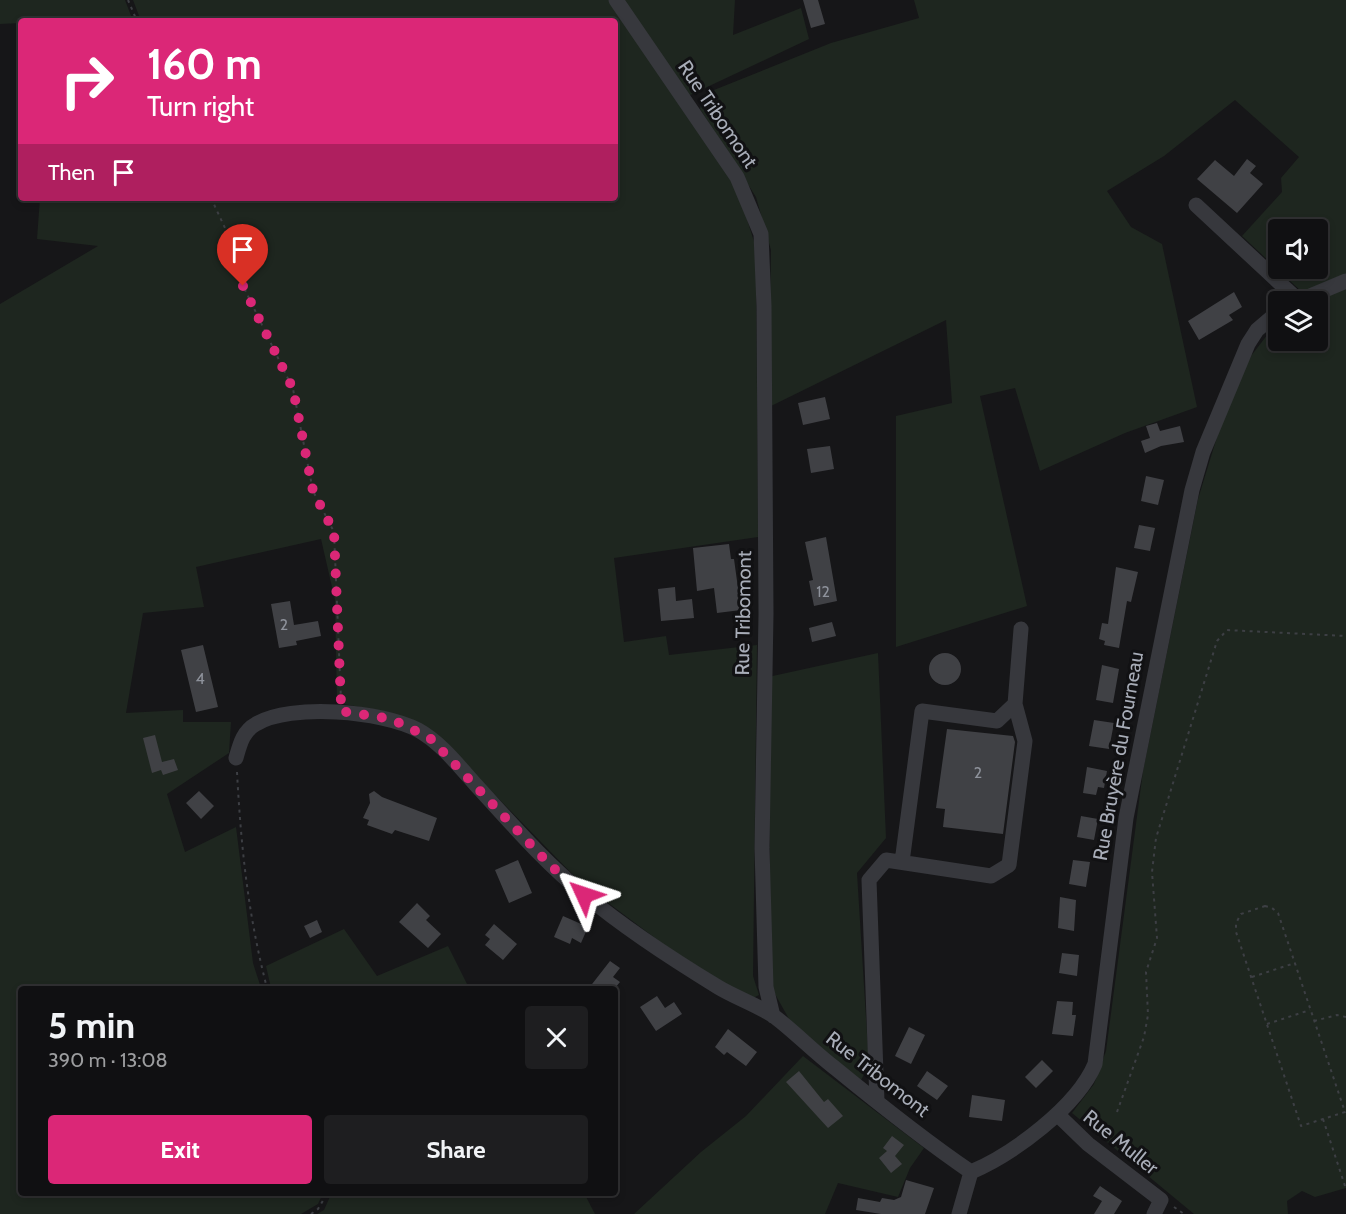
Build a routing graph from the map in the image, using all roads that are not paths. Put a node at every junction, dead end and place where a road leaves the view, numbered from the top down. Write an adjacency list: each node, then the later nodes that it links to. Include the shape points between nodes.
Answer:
1 (616, 0): 11 (street, Rue Tribomont, via 737,177 761,234 766,614 762,848 766,987)
2 (1196, 205): 4 (street)
3 (1346, 281): 5 (street)
4 (1286, 291)
5 (1322, 291)
6 (1268, 321): 13 (street, Rue Bruyère du Fourneau, via 1248,344 1196,473 1126,818 1095,1064 1080,1092)
7 (1021, 629): 8 (street)
8 (1016, 704): 10 (street, via 997,721 922,711); 10 (street, via 1025,741 1009,865 991,876)
9 (236, 758): 11 (street, via 242,737 254,724 272,717 340,711 391,719 411,727 430,738 550,865 584,895 688,969)
10 (902, 862): 12 (street, via 886,860 869,880)
11 (774, 1016): 12 (street, Rue Tribomont)
12 (877, 1101): 14 (street, Rue Tribomont)
13 (1057, 1114): 14 (street, Rue Bruyère du Fourneau, via 999,1158); 15 (street, Rue Muller)
14 (970, 1172): 16 (street)
15 (1157, 1207)
16 (959, 1214)

